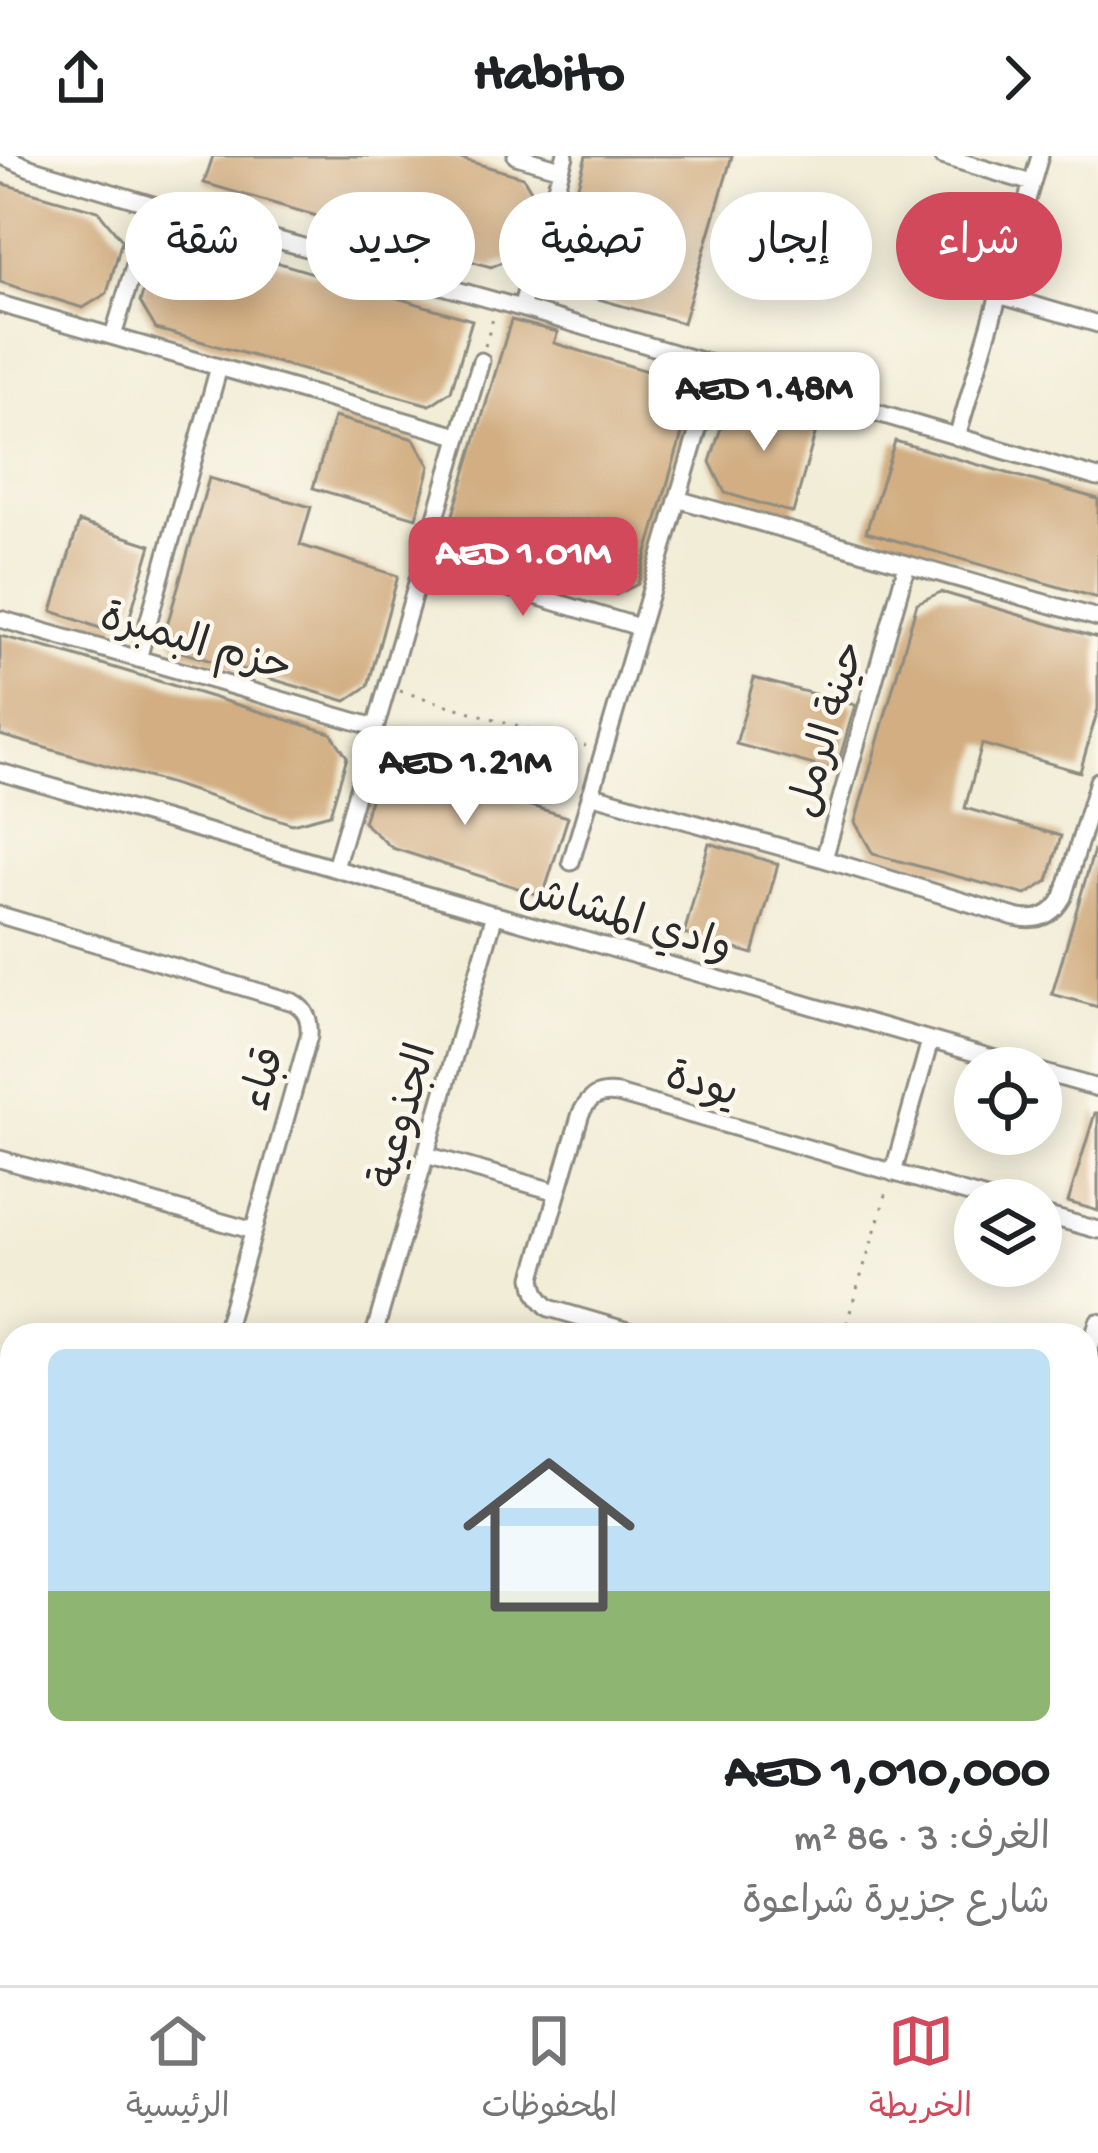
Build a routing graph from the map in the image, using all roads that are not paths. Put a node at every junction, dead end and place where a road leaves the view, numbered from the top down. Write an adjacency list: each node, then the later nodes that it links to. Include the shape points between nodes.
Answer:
1 (2, 156): 8 (street)
2 (516, 156): 5 (street)
3 (942, 156): 6 (street)
4 (1040, 156): 6 (street)
5 (564, 163): 14 (street)
6 (1032, 183): 7 (street)
7 (1029, 192)
8 (125, 197)
9 (282, 241): 14 (street)
10 (125, 297): 16 (street)
11 (998, 300): 21 (street)
12 (1016, 300): 15 (street)
13 (0, 305): 16 (street)
14 (520, 308): 18 (street)
15 (1098, 324)
16 (113, 336): 19 (street)
17 (481, 361): 20 (street)
18 (717, 365): 21 (street); 23 (street)
19 (219, 367): 20 (street); 29 (street)
20 (458, 436): 24 (street)
21 (957, 436): 22 (street)
22 (1098, 478)
23 (677, 499): 25 (street); 28 (street)
24 (422, 562): 28 (street); 30 (street)
25 (907, 564): 27 (street); 35 (street, حينة الرمل)
26 (0, 619): 29 (street, حزم البمبرة)
27 (1098, 619)
28 (639, 627): 33 (street)
29 (138, 659): 30 (street, حزم البمبرة)
30 (375, 727): 37 (street)
31 (0, 772): 37 (street, وادي المشاش)
32 (1098, 781): 34 (street, حينة الرمل)
33 (590, 794): 35 (street); 36 (street)
34 (1093, 817): 35 (street, حينة الرمل, via 1063,897 1036,919)
35 (824, 859)
36 (571, 862)
37 (335, 868): 39 (street, وادي المشاش)
38 (0, 914): 51 (street, قباء, via 301,1006 309,1036)
39 (495, 914): 40 (street, وادي المشاش); 44 (street, الجذوعية)
40 (930, 1041): 41 (street, وادي المشاش); 46 (street)
41 (954, 1048)
42 (1062, 1078): 43 (street)
43 (1098, 1088)
44 (426, 1155): 48 (street); 53 (street, الجذوعية)
45 (0, 1159): 51 (street)
46 (893, 1173): 47 (street, يودة); 48 (street, يودة, via 605,1092 581,1113)
47 (954, 1190)
48 (557, 1192): 54 (street, يودة, via 533,1277 538,1298)
49 (1062, 1220): 50 (street)
50 (1098, 1230)
51 (254, 1232): 52 (street, قباء)
52 (227, 1323)
53 (377, 1323)
54 (598, 1323)

